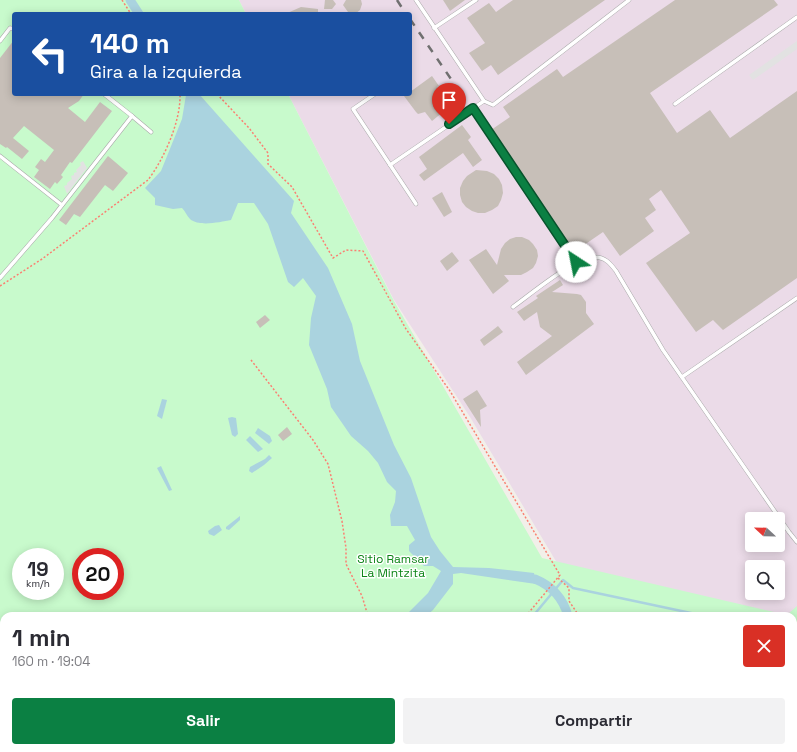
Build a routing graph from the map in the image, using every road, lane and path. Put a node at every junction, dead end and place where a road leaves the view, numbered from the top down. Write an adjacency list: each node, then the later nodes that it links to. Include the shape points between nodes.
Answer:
1 (122, 0): 5 (path)
2 (416, 0): 8 (lane)
3 (476, 0): 8 (lane)
4 (628, 0): 14 (lane, via 503,98 493,105)
5 (130, 12)
6 (797, 17): 15 (lane)
7 (12, 28): 9 (lane)
8 (434, 28): 14 (lane)
9 (0, 42)
10 (107, 96): 17 (lane)
11 (180, 96): 25 (path, via 177,123 156,169 148,180 42,260)
12 (219, 96): 31 (path, via 268,153 268,164 292,187 333,258 346,250 363,251 406,329 450,391 532,528 560,575)
13 (372, 96): 20 (lane, via 353,109)
14 (484, 101): 16 (lane)
15 (675, 104)
16 (473, 108): 20 (lane); 23 (lane)
17 (132, 116): 18 (lane); 22 (lane)
18 (151, 132)
19 (0, 156): 22 (lane)
20 (390, 165): 21 (lane)
21 (416, 204)
22 (62, 205): 24 (lane)
23 (576, 262): 27 (lane); 29 (lane, via 593,256 606,259)
24 (0, 278)
25 (0, 286)
26 (797, 298): 29 (lane)
27 (513, 307)
28 (251, 360): 32 (path, via 313,440 328,464 342,521 346,564)
29 (682, 377): 30 (lane)
30 (797, 542)
31 (558, 578): 33 (path); 34 (path, via 568,588 570,600)
32 (367, 612)
33 (530, 612)
34 (577, 612)

